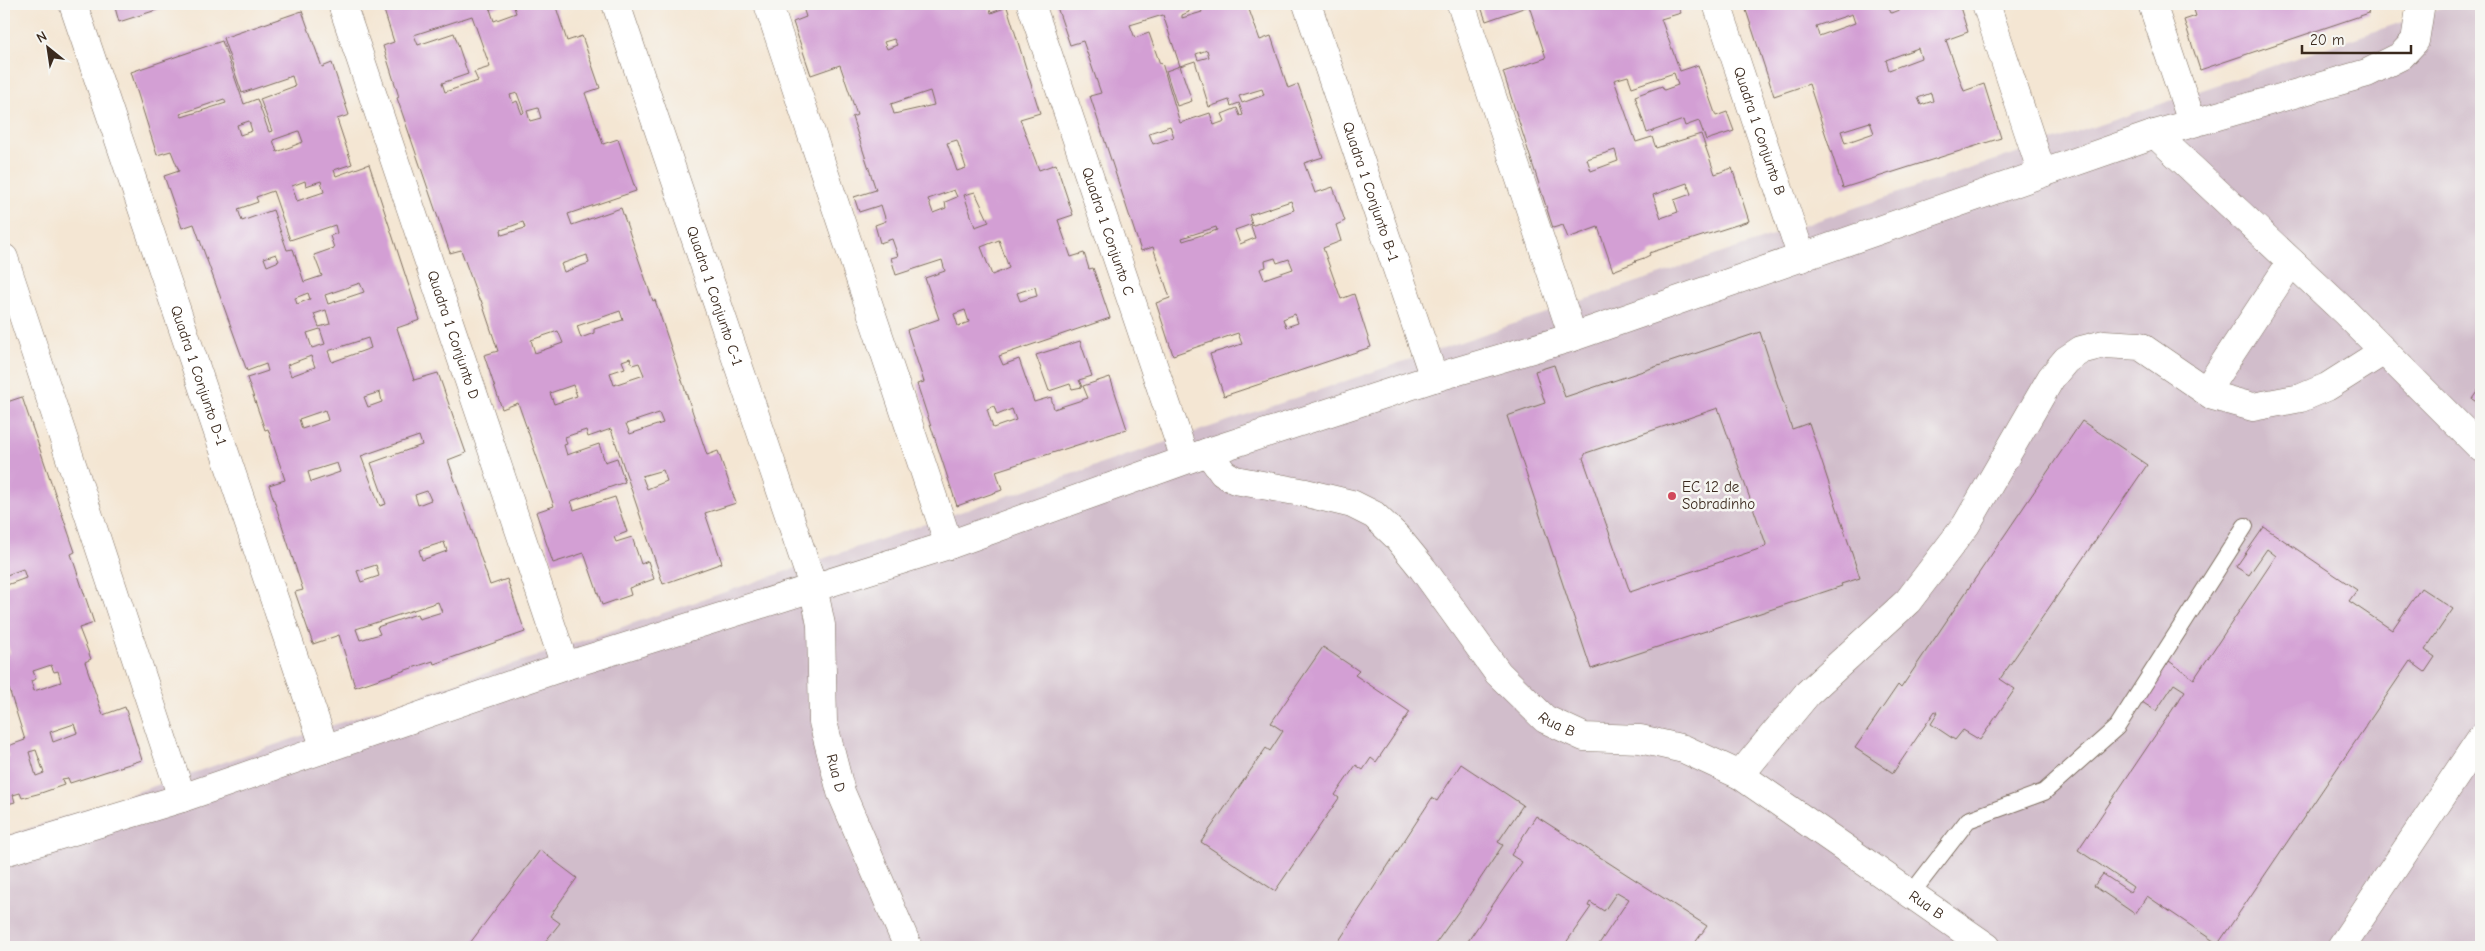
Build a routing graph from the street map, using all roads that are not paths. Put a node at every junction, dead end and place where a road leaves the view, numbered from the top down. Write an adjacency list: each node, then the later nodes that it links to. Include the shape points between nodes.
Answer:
1 (73, 4): 29 (street, Quadra 1 Conjunto D-1)
2 (342, 4): 27 (street, Quadra 1 Conjunto D)
3 (616, 4): 26 (street, Quadra 1 Conjunto C-1)
4 (768, 4): 25 (street)
5 (1031, 4): 23 (street, Quadra 1 Conjunto C)
6 (1307, 4): 20 (street, Quadra 1 Conjunto B-1)
7 (1461, 4): 18 (street)
8 (1717, 4): 16 (street, Quadra 1 Conjunto B)
9 (1986, 4): 14 (street)
10 (2152, 4): 12 (street)
11 (2419, 4): 12 (street, via 2415,41 2401,56 2367,73)
12 (2192, 122): 13 (street)
13 (2155, 134): 14 (street); 17 (street)
14 (2042, 174): 16 (street)
15 (4, 258): 31 (street)
16 (1802, 258): 18 (street)
17 (2291, 262): 19 (street); 21 (street)
18 (1573, 337): 20 (street)
19 (2384, 351): 21 (street, via 2326,387 2301,398 2253,407); 22 (street)
20 (1434, 378): 23 (street)
21 (2206, 391): 30 (street, via 2140,346 2104,344 2081,350 2066,360 2051,378 1966,525 1908,600 1807,694)
22 (2481, 448)
23 (1196, 456): 25 (street); 30 (street, Rua B, via 1235,480 1352,504 1374,515 1424,570 1498,673 1545,718 1584,737 1640,739 1684,749)
24 (2245, 526): 33 (lane, via 2117,727 2044,792 1968,820)
25 (949, 545): 26 (street)
26 (813, 586): 27 (street); 34 (street, Rua D, via 821,625 823,722 836,775)
27 (565, 666): 29 (street)
28 (2481, 738): 36 (street)
29 (325, 749): 31 (street)
30 (1740, 775): 33 (street, Rua B)
31 (182, 798): 32 (street)
32 (4, 852)
33 (1911, 894): 35 (street, Rua B)
34 (908, 947)
35 (1987, 947)
36 (2341, 947)

